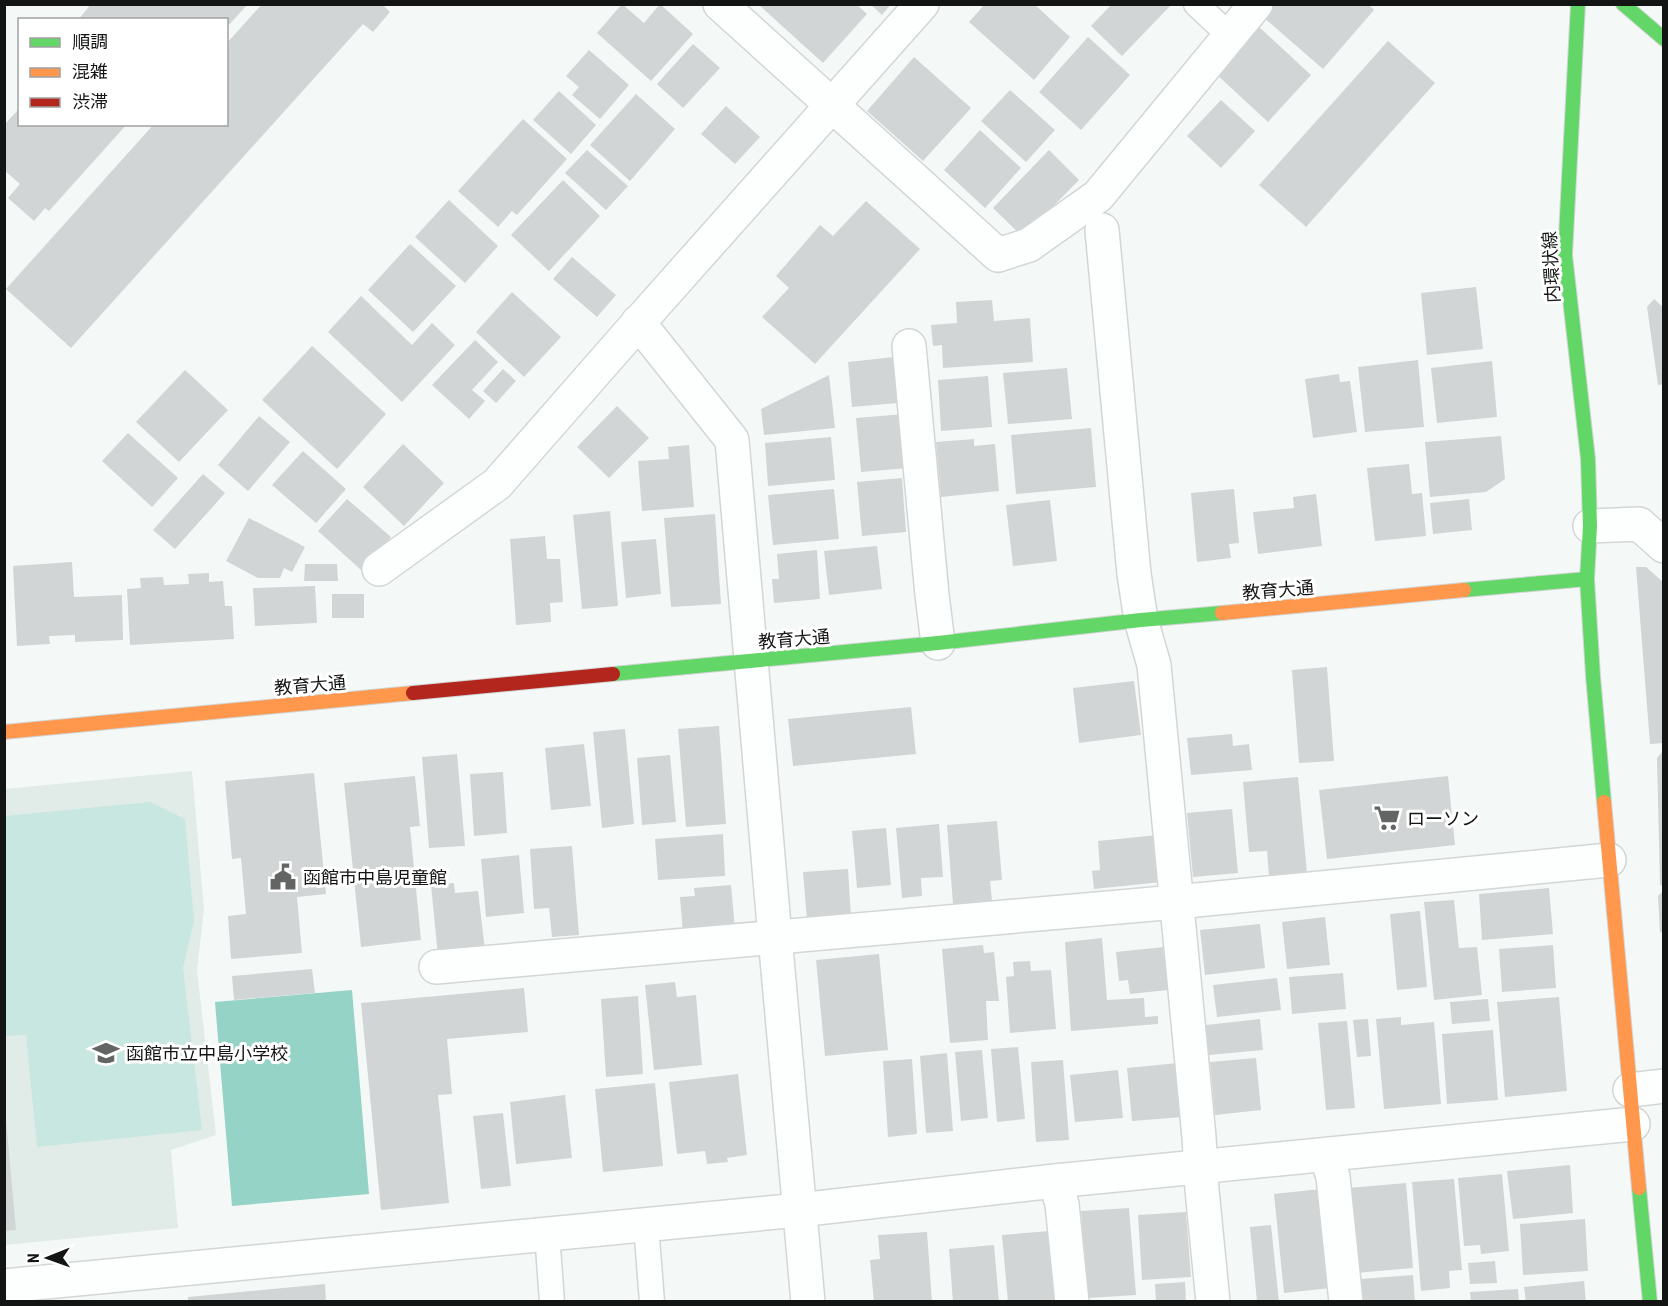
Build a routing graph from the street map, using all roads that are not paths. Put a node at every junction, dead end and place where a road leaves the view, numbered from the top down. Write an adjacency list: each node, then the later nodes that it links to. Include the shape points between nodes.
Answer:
1 (720, 4): 9 (street)
2 (922, 4): 9 (street)
3 (1196, 4): 7 (lane)
4 (1256, 4): 7 (street)
5 (1578, 4): 13 (street, 内環状線, via 1565,255 1588,459)
6 (1623, 4): 8 (street)
7 (1229, 35): 9 (street, via 1098,196 1029,245 998,255)
8 (1664, 39)
9 (832, 105): 11 (street)
10 (1102, 230): 17 (street)
11 (638, 322): 15 (street, via 497,483); 19 (street, via 732,440)
12 (909, 346): 18 (street)
13 (1590, 526): 14 (street, via 1639,524); 16 (street, 内環状線)
14 (1664, 546)
15 (379, 569)
16 (1587, 579): 17 (street, 教育大通); 21 (street, 内環状線)
17 (1141, 620): 18 (street, 教育大通); 22 (street, via 1154,664)
18 (938, 643): 19 (street, 教育大通)
19 (751, 661): 20 (street, 教育大通); 23 (street)
20 (4, 732)
21 (1609, 860): 22 (street); 26 (street, 内環状線)
22 (1176, 902): 23 (street); 29 (street)
23 (775, 937): 24 (street); 31 (street)
24 (436, 967)
25 (1664, 1086): 26 (street)
26 (1630, 1090): 27 (street, 内環状線)
27 (1633, 1124): 28 (street); 41 (street, 内環状線)
28 (1326, 1155): 29 (street); 40 (street, via 1333,1177)
29 (1202, 1167): 30 (street); 39 (street)
30 (1055, 1181): 31 (street); 38 (street, via 1062,1204)
31 (799, 1210): 32 (street); 37 (street)
32 (646, 1225): 33 (street); 36 (lane)
33 (547, 1233): 34 (street); 35 (lane)
34 (4, 1286)
35 (552, 1302)
36 (652, 1302)
37 (808, 1302)
38 (1072, 1302)
39 (1213, 1302)
40 (1346, 1302)
41 (1650, 1302)

